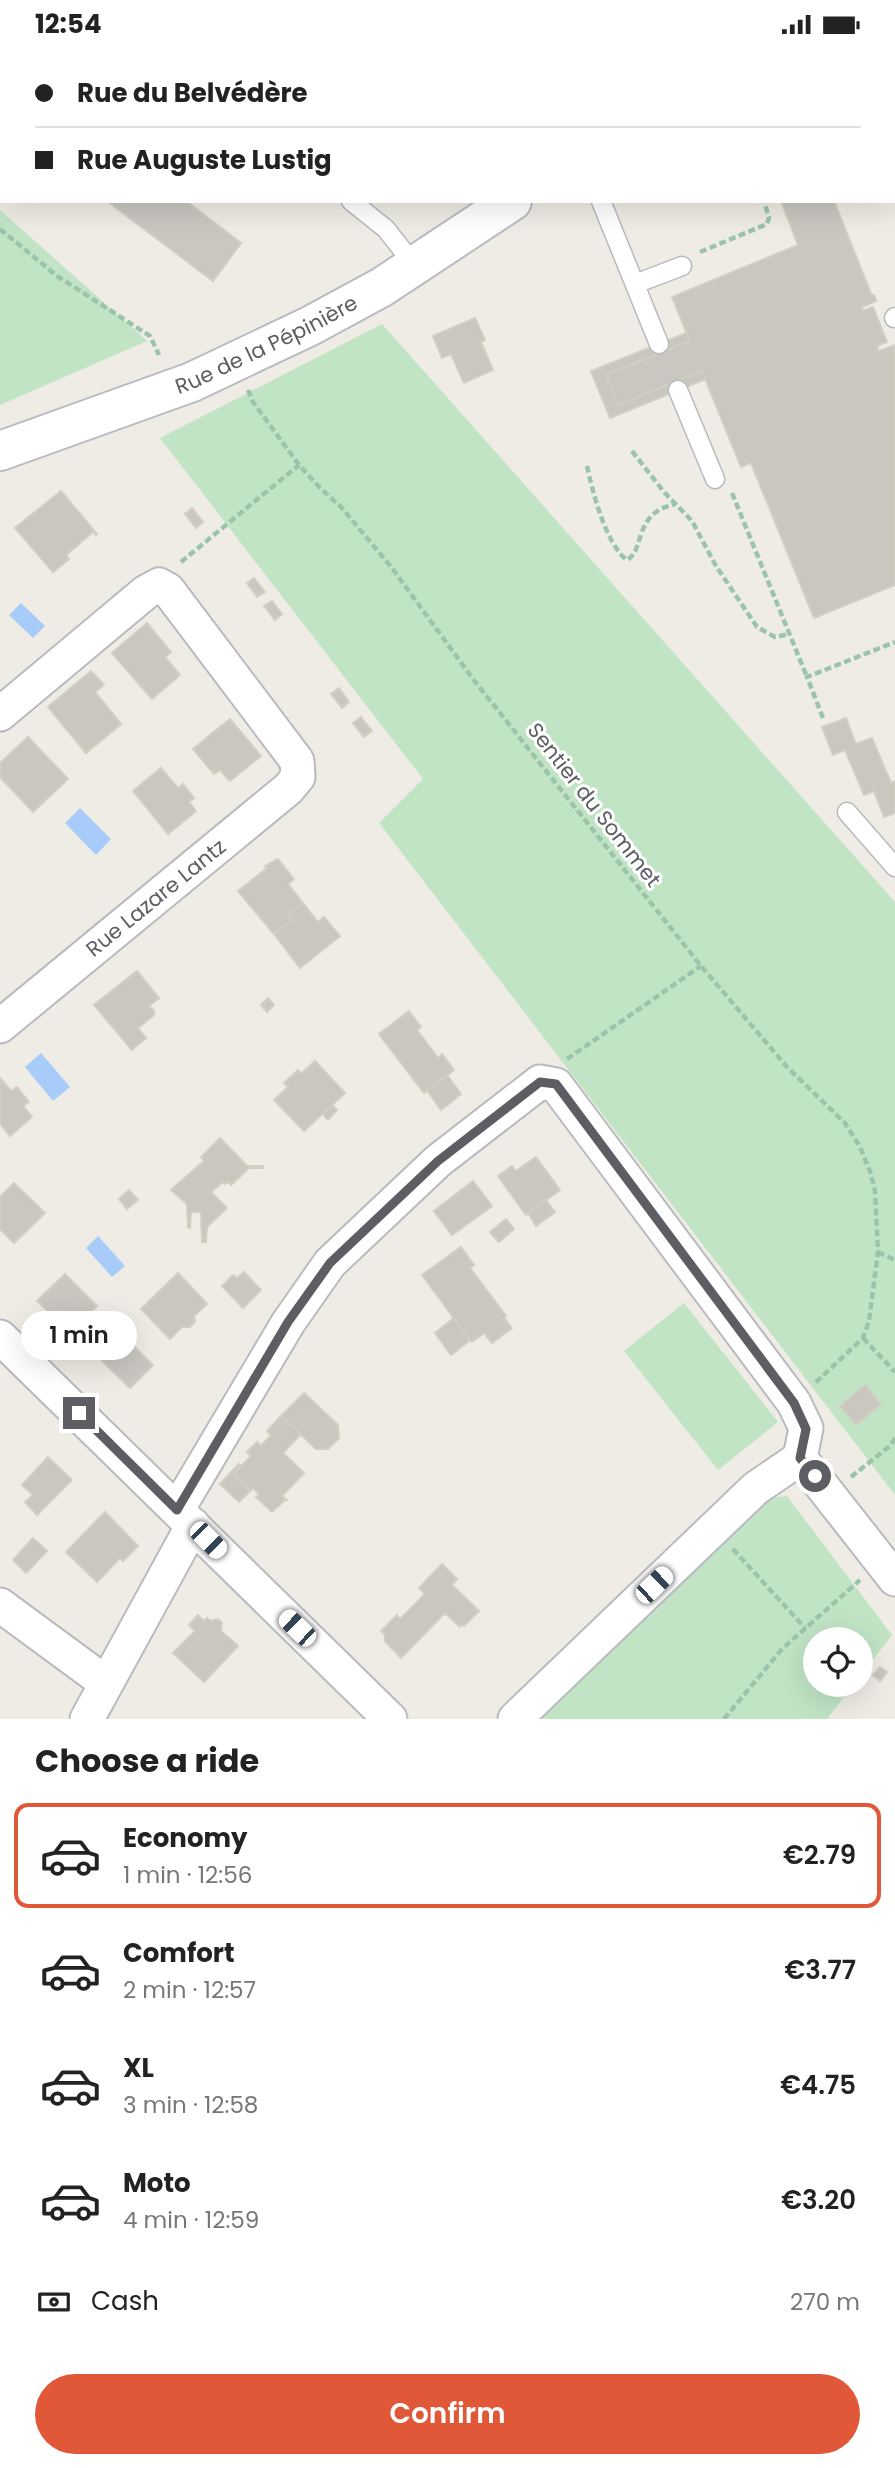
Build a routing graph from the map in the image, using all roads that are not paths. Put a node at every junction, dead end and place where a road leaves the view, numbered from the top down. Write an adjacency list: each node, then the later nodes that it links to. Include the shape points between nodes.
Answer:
1 (354, 203): 4 (lane, via 386,229)
2 (509, 203): 4 (main road, Rue de la Pépinière)
3 (602, 203): 6 (lane)
4 (415, 266): 9 (main road, Rue de la Pépinière, via 354,304 192,382)
5 (681, 266): 6 (lane)
6 (635, 284): 7 (lane)
7 (659, 344)
8 (678, 390): 10 (lane)
9 (0, 451)
10 (715, 479)
11 (0, 714): 14 (street, Rue Lazare Lantz, via 159,585 168,590 297,761 298,777)
12 (847, 812): 13 (lane)
13 (895, 867)
14 (0, 1026)
15 (0, 1337): 17 (street)
16 (800, 1458): 17 (street, via 806,1429 794,1403 556,1084 540,1082 438,1161 330,1263 288,1322); 18 (street); 23 (street, via 755,1488)
17 (185, 1517): 20 (street); 22 (street)
18 (895, 1579)
19 (0, 1605): 20 (street)
20 (106, 1683): 21 (street)
21 (87, 1719)
22 (390, 1719)
23 (515, 1719)

